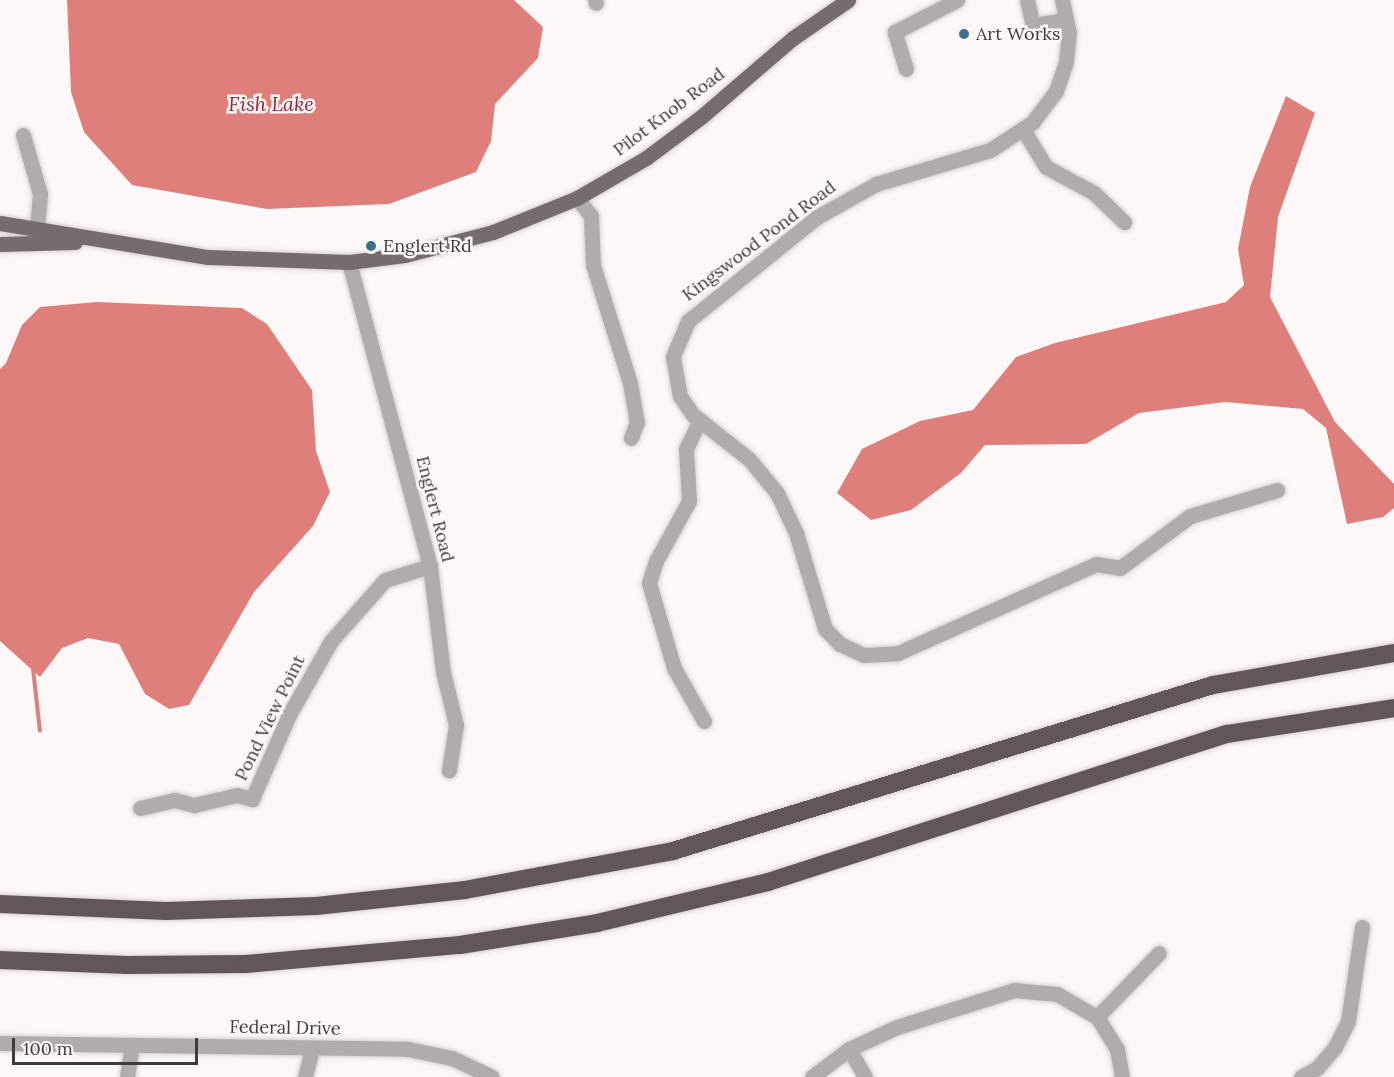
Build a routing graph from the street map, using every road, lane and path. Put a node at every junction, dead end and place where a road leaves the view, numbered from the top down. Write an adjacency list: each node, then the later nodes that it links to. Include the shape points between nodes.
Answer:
1 (848, 0): 9 (main road, Pilot Knob Road, via 793,38 701,117 646,158)
2 (957, 0): 6 (street, via 895,32)
3 (1027, 0): 5 (street, via 1033,25)
4 (1062, 0): 5 (street, Kingswood Pond Road)
5 (1066, 20): 7 (street, Kingswood Pond Road, via 1068,47 1062,76 1050,102)
6 (906, 69)
7 (1024, 131): 10 (street, via 1046,167 1094,193); 16 (street, Kingswood Pond Road, via 990,150 854,193 699,309 680,334 673,357 680,396)
8 (23, 135): 12 (street, via 40,194)
9 (577, 198): 15 (main road, Pilot Knob Road, via 493,232 405,255); 17 (street, via 591,216 593,266 630,383 637,422)
10 (1124, 222)
11 (0, 224): 12 (main road, Pilot Knob Road)
12 (37, 228): 13 (main road, Pilot Knob Road)
13 (108, 241): 14 (main road, Pilot Knob Road); 15 (main road, Pilot Knob Road, via 208,257)
14 (0, 244)
15 (349, 262): 19 (street, Englert Road)
16 (700, 420): 18 (street, Kingswood Pond Road, via 749,459 777,493 796,533 825,629 858,653 878,657 898,653 1096,564 1120,568 1190,516); 22 (street, via 686,449 690,501 656,561 649,583 674,668)
17 (631, 438)
18 (1277, 490)
19 (430, 566): 23 (street, Englert Road, via 443,672 456,725); 24 (street, Pond View Point, via 385,580 331,641 290,713 252,799 237,795 194,805 175,800)
20 (1394, 653): 25 (highway, via 1213,685 673,851 465,890 316,906 178,910)
21 (1394, 708): 28 (highway, via 1227,734 768,882 597,923 460,945 246,964)
22 (704, 720)
23 (449, 770)
24 (140, 808)
25 (0, 903)
26 (1362, 927): 40 (street, via 1348,1021 1335,1047 1317,1068)
27 (1159, 953): 29 (street)
28 (0, 960)
29 (1097, 1017): 33 (street, via 1057,994 1014,990 897,1027); 39 (street, via 1117,1049)
30 (0, 1043): 31 (street, Federal Drive)
31 (132, 1045): 32 (street, Federal Drive); 34 (street)
32 (312, 1048): 35 (street); 36 (street, Federal Drive, via 408,1050 452,1058)
33 (849, 1049): 37 (street); 38 (street)
34 (127, 1077)
35 (305, 1077)
36 (492, 1077)
37 (812, 1077)
38 (866, 1077)
39 (1122, 1077)
40 (1301, 1077)

